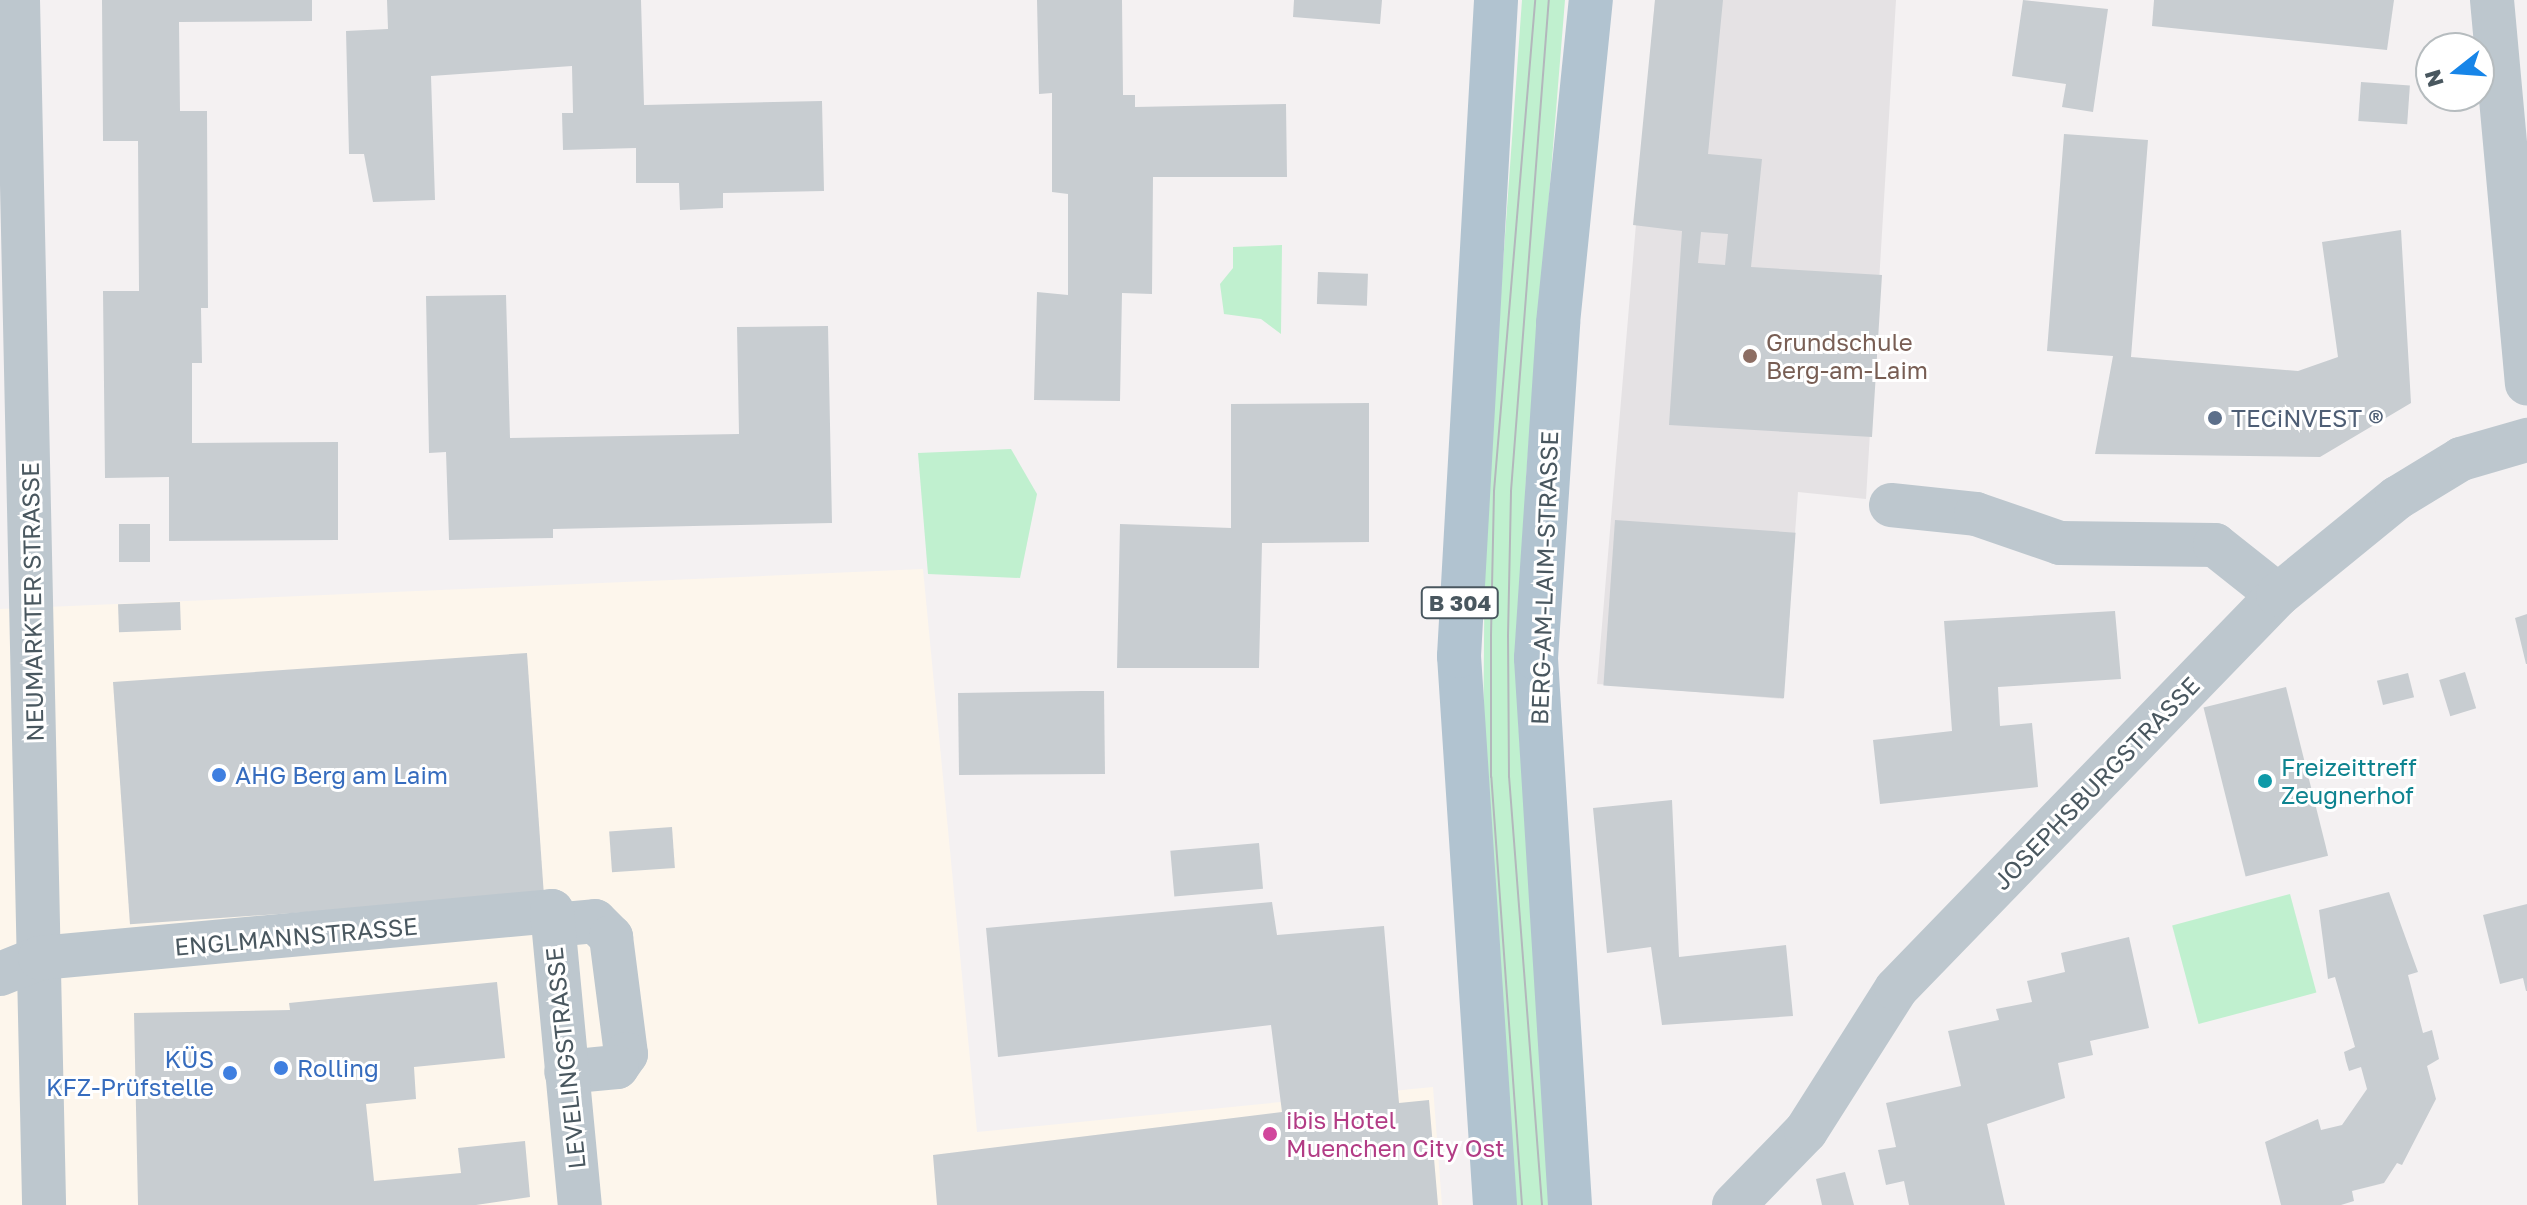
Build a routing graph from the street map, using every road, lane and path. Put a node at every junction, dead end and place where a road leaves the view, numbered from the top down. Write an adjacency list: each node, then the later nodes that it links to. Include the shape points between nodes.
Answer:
1 (18, 0): 10 (street, NEUMARKTER STRASSE)
2 (1496, 0): 14 (main road, B 304, via 1459,656)
3 (1591, 0): 15 (main road, BERG-AM-LAIM-STRASSE, via 1558,323 1536,658)
4 (2492, 0): 5 (street)
5 (2527, 383)
6 (2527, 440): 8 (street, JOSEPHSBURGSTRASSE, via 2461,459 2397,498)
7 (1891, 505): 8 (street, via 1976,514 2060,543 2215,545)
8 (2278, 595): 16 (street, JOSEPHSBURGSTRASSE, via 1896,989 1806,1131)
9 (552, 918): 10 (street, ENGLMANNSTRASSE); 11 (street, LEVELINGSTRASSE); 11 (street, ENGLMANNSTRASSE, via 595,921 611,937 626,1054 617,1067)
10 (20, 966): 12 (street, NEUMARKTER STRASSE)
11 (566, 1072): 13 (street, LEVELINGSTRASSE)
12 (44, 1205)
13 (580, 1205)
14 (1495, 1205)
15 (1570, 1205)
16 (1734, 1205)

